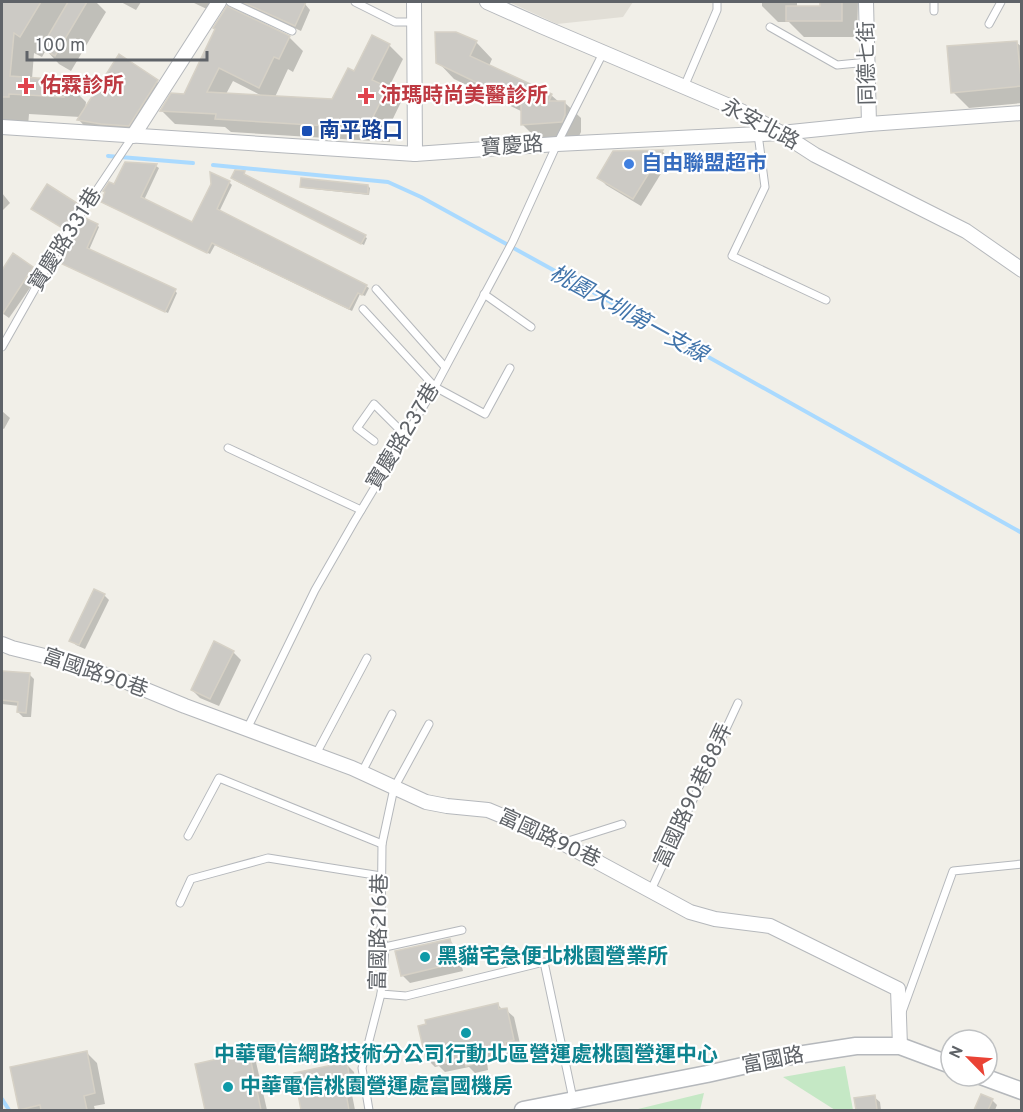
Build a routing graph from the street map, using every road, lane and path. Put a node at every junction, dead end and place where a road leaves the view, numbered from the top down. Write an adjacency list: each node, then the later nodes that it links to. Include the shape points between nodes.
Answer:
1 (219, 2): 23 (street)
2 (230, 2): 14 (lane)
3 (355, 2): 11 (lane, via 395,22)
4 (414, 2): 11 (street)
5 (487, 2): 15 (street, 永安北路)
6 (717, 2): 17 (lane)
7 (867, 2): 16 (street, 同德七街)
8 (934, 2): 10 (lane)
9 (1001, 2): 12 (lane)
10 (934, 11)
11 (414, 22): 25 (street)
12 (989, 24)
13 (770, 27): 16 (lane, via 837,65)
14 (292, 31)
15 (603, 53): 17 (street, 永安北路); 24 (lane, 寶慶路237巷)
16 (867, 62): 19 (street, 同德七街)
17 (684, 87): 21 (street, 永安北路)
18 (1022, 113): 19 (street, 寶慶路)
19 (869, 124): 21 (street, 寶慶路)
20 (2, 127): 23 (street, 寶慶路)
21 (781, 133): 22 (street, 寶慶路); 26 (street, 永安北路, via 815,155 966,231)
22 (758, 134): 24 (street, 寶慶路); 29 (lane, via 765,187 732,255)
23 (133, 136): 25 (street, 寶慶路); 32 (lane, 寶慶路331巷, via 58,249)
24 (557, 144): 25 (street, 寶慶路); 28 (lane, 寶慶路237巷)
25 (415, 154)
26 (1022, 270)
27 (376, 289): 33 (lane)
28 (484, 294): 31 (lane); 33 (lane, 寶慶路237巷)
29 (826, 300)
30 (363, 309): 35 (lane)
31 (531, 327)
32 (2, 347)
33 (445, 367): 35 (lane, 寶慶路237巷)
34 (510, 368): 35 (lane, via 485,414)
35 (435, 387): 36 (lane, 寶慶路237巷)
36 (405, 435): 37 (lane, via 374,404 357,428); 39 (lane, 寶慶路237巷)
37 (374, 441)
38 (228, 448): 39 (lane)
39 (361, 510): 45 (lane, 寶慶路237巷, via 315,591)
40 (2, 644): 45 (street, 富國路90巷, via 69,662)
41 (367, 657): 46 (lane)
42 (738, 703): 55 (lane, 富國路90巷88弄)
43 (392, 714): 47 (lane)
44 (429, 724): 48 (lane, 富國路216巷)
45 (247, 729): 46 (street, 富國路90巷)
46 (316, 754): 47 (street, 富國路90巷)
47 (362, 772): 48 (street, 富國路90巷)
48 (394, 788): 51 (street, 富國路90巷, via 426,802 488,810); 52 (lane, 富國路216巷)
49 (622, 824): 51 (lane)
50 (188, 836): 52 (lane, via 219,778)
51 (562, 843): 55 (street, 富國路90巷)
52 (382, 844): 54 (lane, 富國路216巷)
53 (1022, 864): 60 (lane, via 953,871)
54 (381, 876): 56 (lane, via 268,858 191,879); 58 (lane, 富國路216巷, via 381,937)
55 (651, 890): 60 (street, 富國路90巷, via 690,912 770,926 898,989)
56 (180, 903)
57 (462, 930): 58 (lane)
58 (385, 947): 59 (lane, 富國路216巷)
59 (381, 994): 65 (lane, via 406,996 544,962); 66 (lane, 富國路216巷, via 362,1068)
60 (899, 1020): 61 (street, 富國路90巷)
61 (900, 1046): 62 (street, 富國路); 65 (street, 富國路, via 856,1046 778,1058)
62 (939, 1061)
63 (999, 1083): 64 (street)
64 (1022, 1091)
65 (573, 1101): 67 (street, 富國路)
66 (369, 1110)
67 (523, 1110)

